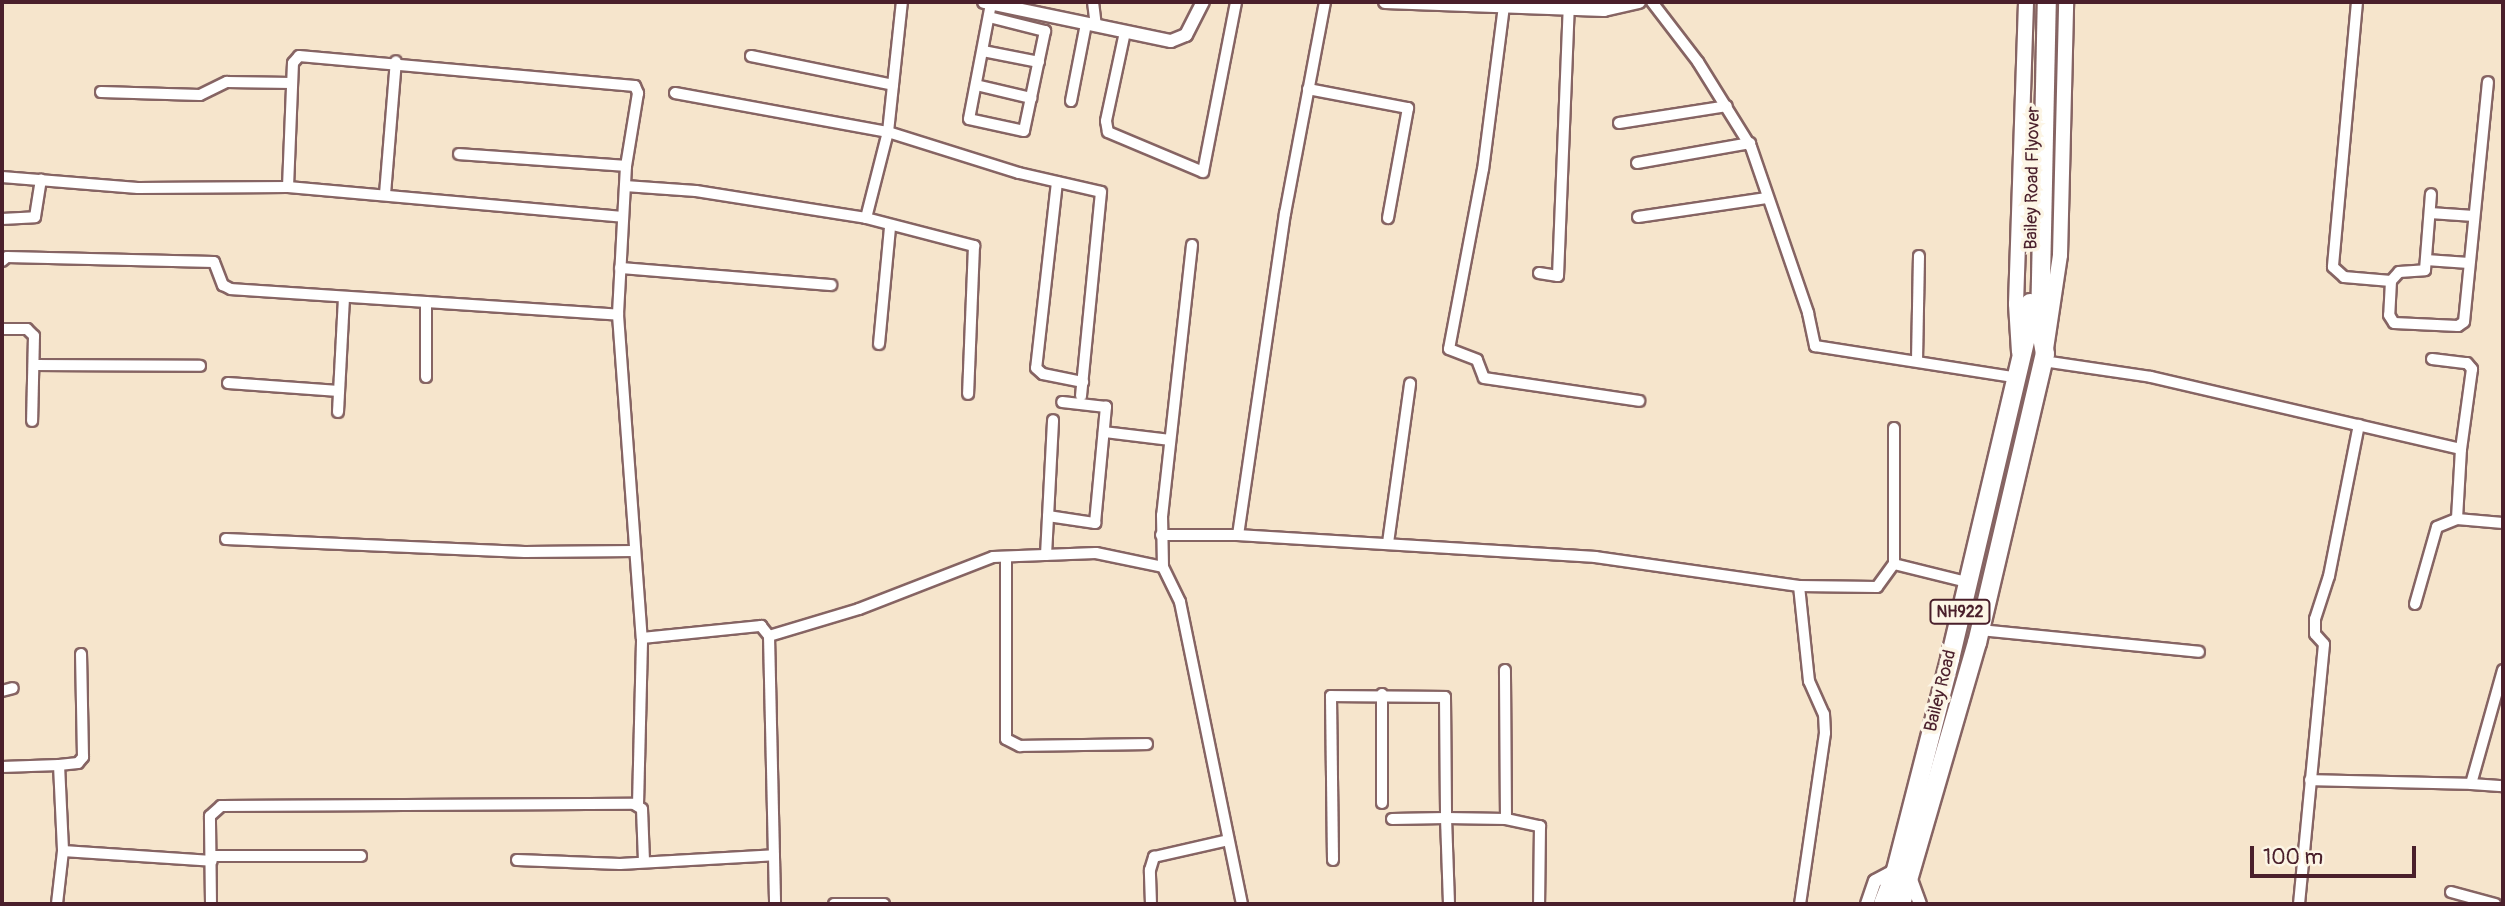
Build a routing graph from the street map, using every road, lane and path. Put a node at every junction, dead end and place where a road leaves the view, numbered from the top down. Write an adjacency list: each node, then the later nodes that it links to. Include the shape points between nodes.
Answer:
1 (902, 2): 27 (street)
2 (1093, 2): 18 (street)
3 (1203, 2): 19 (street, via 1186,35 1177,41)
4 (1236, 2): 19 (street, via 1203,172 1108,132 1106,121)
5 (1325, 2): 29 (street)
6 (1385, 2): 15 (street)
7 (1639, 2): 16 (street, via 1604,10)
8 (1652, 2): 34 (street)
9 (2026, 2): 71 (main road, via 2016,304)
10 (2035, 2): 21 (highway, Bailey Road Flyover / NH922)
11 (2047, 2): 21 (highway, Bailey Road Flyover / NH922)
12 (2066, 2): 72 (main road, via 2060,255)
13 (2357, 2): 64 (street, via 2333,267 2344,277)
14 (987, 3): 17 (street); 18 (street)
15 (1504, 6): 16 (street); 85 (street, via 1483,169 1449,349 1477,360 1484,378)
16 (1569, 6): 63 (street, via 1558,276)
17 (989, 18): 20 (street); 24 (street, via 1045,31)
18 (1091, 25): 19 (street); 33 (street)
19 (1125, 32)
20 (983, 51): 24 (street); 28 (street)
21 (2040, 55): 71 (highway, Bailey Road Flyover / NH922, via 2029,325); 72 (highway, Bailey Road Flyover / NH922, via 2040,326)
22 (751, 56): 27 (street)
23 (396, 61): 26 (street, via 299,56 294,61); 40 (street, via 635,86 638,93); 46 (street)
24 (1039, 62): 32 (street)
25 (2488, 82): 50 (street)
26 (292, 83): 30 (street, via 232,82 200,94); 45 (street)
27 (893, 85): 36 (street)
28 (976, 85): 32 (street); 32 (street, via 968,119 1024,131)
29 (1308, 89): 54 (street, via 1408,108); 99 (street)
30 (101, 92)
31 (675, 93): 36 (street)
32 (1031, 98)
33 (1071, 101)
34 (1727, 106): 35 (street); 37 (street)
35 (1619, 123)
36 (888, 132): 43 (street); 53 (street)
37 (1750, 143): 39 (street); 48 (street)
38 (459, 154): 40 (street)
39 (1637, 163)
40 (626, 166): 44 (street)
41 (2, 177): 42 (street)
42 (41, 178): 45 (street, via 138,188); 55 (street, via 35,217)
43 (1057, 182): 79 (street, via 1101,192); 79 (street, via 1036,368 1042,374)
44 (625, 186): 51 (street); 53 (street, via 696,191)
45 (288, 187): 46 (street)
46 (385, 194): 51 (street)
47 (2431, 194): 49 (street)
48 (1767, 198): 52 (street); 74 (street, via 1808,313 1815,346)
49 (2430, 213): 50 (street); 59 (street)
50 (2474, 216): 61 (street)
51 (623, 217): 62 (street)
52 (1638, 217)
53 (866, 218): 56 (street)
54 (1388, 218)
55 (2, 219)
56 (890, 227): 70 (street); 83 (street, via 974,246)
57 (1192, 245): 93 (street)
58 (1919, 256): 74 (street)
59 (2426, 260): 61 (street); 64 (street, via 2421,273 2399,272)
60 (2, 261): 66 (street, via 7,257 214,262 227,289)
61 (2469, 263): 64 (street, via 2464,322 2458,326 2392,322)
62 (621, 268): 65 (street); 68 (street)
63 (1539, 273)
64 (2391, 281)
65 (831, 285)
66 (344, 298): 67 (street); 82 (street)
67 (426, 302): 68 (street); 77 (street)
68 (618, 314): 102 (street)
69 (2, 329): 75 (street, via 23,328 32,333)
70 (879, 344)
71 (2020, 353): 78 (highway, Bailey Road / NH922)
72 (2044, 357): 90 (street); 110 (highway, NH922)
73 (2432, 359): 94 (street, via 2467,363 2472,369)
74 (1917, 360): 78 (street, via 1939,368)
75 (33, 365): 76 (street); 88 (street)
76 (200, 366)
77 (426, 377)
78 (2014, 377): 107 (highway, Bailey Road / NH922)
79 (1083, 382): 84 (street)
80 (228, 383): 82 (street)
81 (1410, 384): 101 (street)
82 (339, 391): 87 (street)
83 (968, 394)
84 (1081, 396)
85 (1639, 401)
86 (1062, 402): 92 (street, via 1106,407)
87 (338, 412)
88 (32, 421)
89 (1053, 421): 95 (street)
90 (2359, 425): 94 (street); 122 (street, via 2329,576 2315,619 2315,634 2323,643)
91 (1894, 428): 105 (street)
92 (1104, 432): 93 (street); 95 (street, via 1095,523)
93 (1170, 440): 98 (street)
94 (2462, 449): 96 (street)
95 (1048, 516): 103 (street)
96 (2456, 519): 97 (street); 109 (street, via 2437,527)
97 (2503, 523)
98 (1161, 534): 99 (street); 106 (street)
99 (1238, 535): 101 (street)
100 (226, 539): 102 (street, via 525,552)
101 (1388, 543): 108 (street, via 1595,557)
102 (635, 551): 112 (street)
103 (1046, 555): 104 (street); 106 (street, via 1096,553)
104 (1006, 557): 111 (street, via 993,557 859,609); 119 (street, via 1006,739 1020,746)
105 (1894, 564): 107 (street); 108 (street, via 1877,587)
106 (1163, 567): 130 (street, via 1180,602)
107 (1967, 582): 138 (highway, Bailey Road / NH922)
108 (1799, 586): 149 (street, via 1809,681 1824,714 1825,733)
109 (2415, 604)
110 (1980, 630): 113 (street); 138 (highway, NH922)
111 (769, 636): 112 (street, via 761,626); 132 (street)
112 (642, 638): 126 (street)
113 (2199, 652)
114 (82, 654): 120 (street, via 83,757 78,763)
115 (1505, 670): 129 (street)
116 (2503, 670): 117 (street)
117 (2500, 689): 123 (street)
118 (1382, 694): 125 (street); 127 (street, via 1445,697); 137 (street, via 1336,694 1330,700)
119 (1147, 744)
120 (59, 765): 121 (street); 131 (street)
121 (2, 767)
122 (2310, 780): 123 (street); 154 (street)
123 (2471, 784): 124 (street)
124 (2503, 786)
125 (1382, 803)
126 (638, 805): 134 (street, via 220,806 211,811); 136 (street)
127 (1447, 818): 128 (street); 129 (street); 147 (street)
128 (1392, 819)
129 (1506, 819): 148 (street, via 1540,826)
130 (1228, 841): 145 (street, via 1154,857); 146 (street)
131 (63, 851): 134 (street); 140 (street)
132 (774, 855): 136 (street); 142 (street)
133 (361, 856): 134 (street)
134 (212, 858): 141 (street)
135 (517, 860): 136 (street, via 620,864)
136 (644, 860)
137 (1333, 860)
138 (1903, 872): 150 (street, via 1875,881); 151 (highway, Bailey Road / NH922); 152 (highway, NH922); 153 (street)
139 (2451, 892): 155 (street)
140 (57, 904)
141 (211, 904)
142 (775, 904)
143 (834, 904): 144 (street)
144 (884, 904)
145 (1151, 904)
146 (1242, 904)
147 (1449, 904)
148 (1539, 904)
149 (1800, 904)
150 (1867, 904)
151 (1883, 904)
152 (1901, 904)
153 (1920, 904)
154 (2299, 904)
155 (2495, 904)

